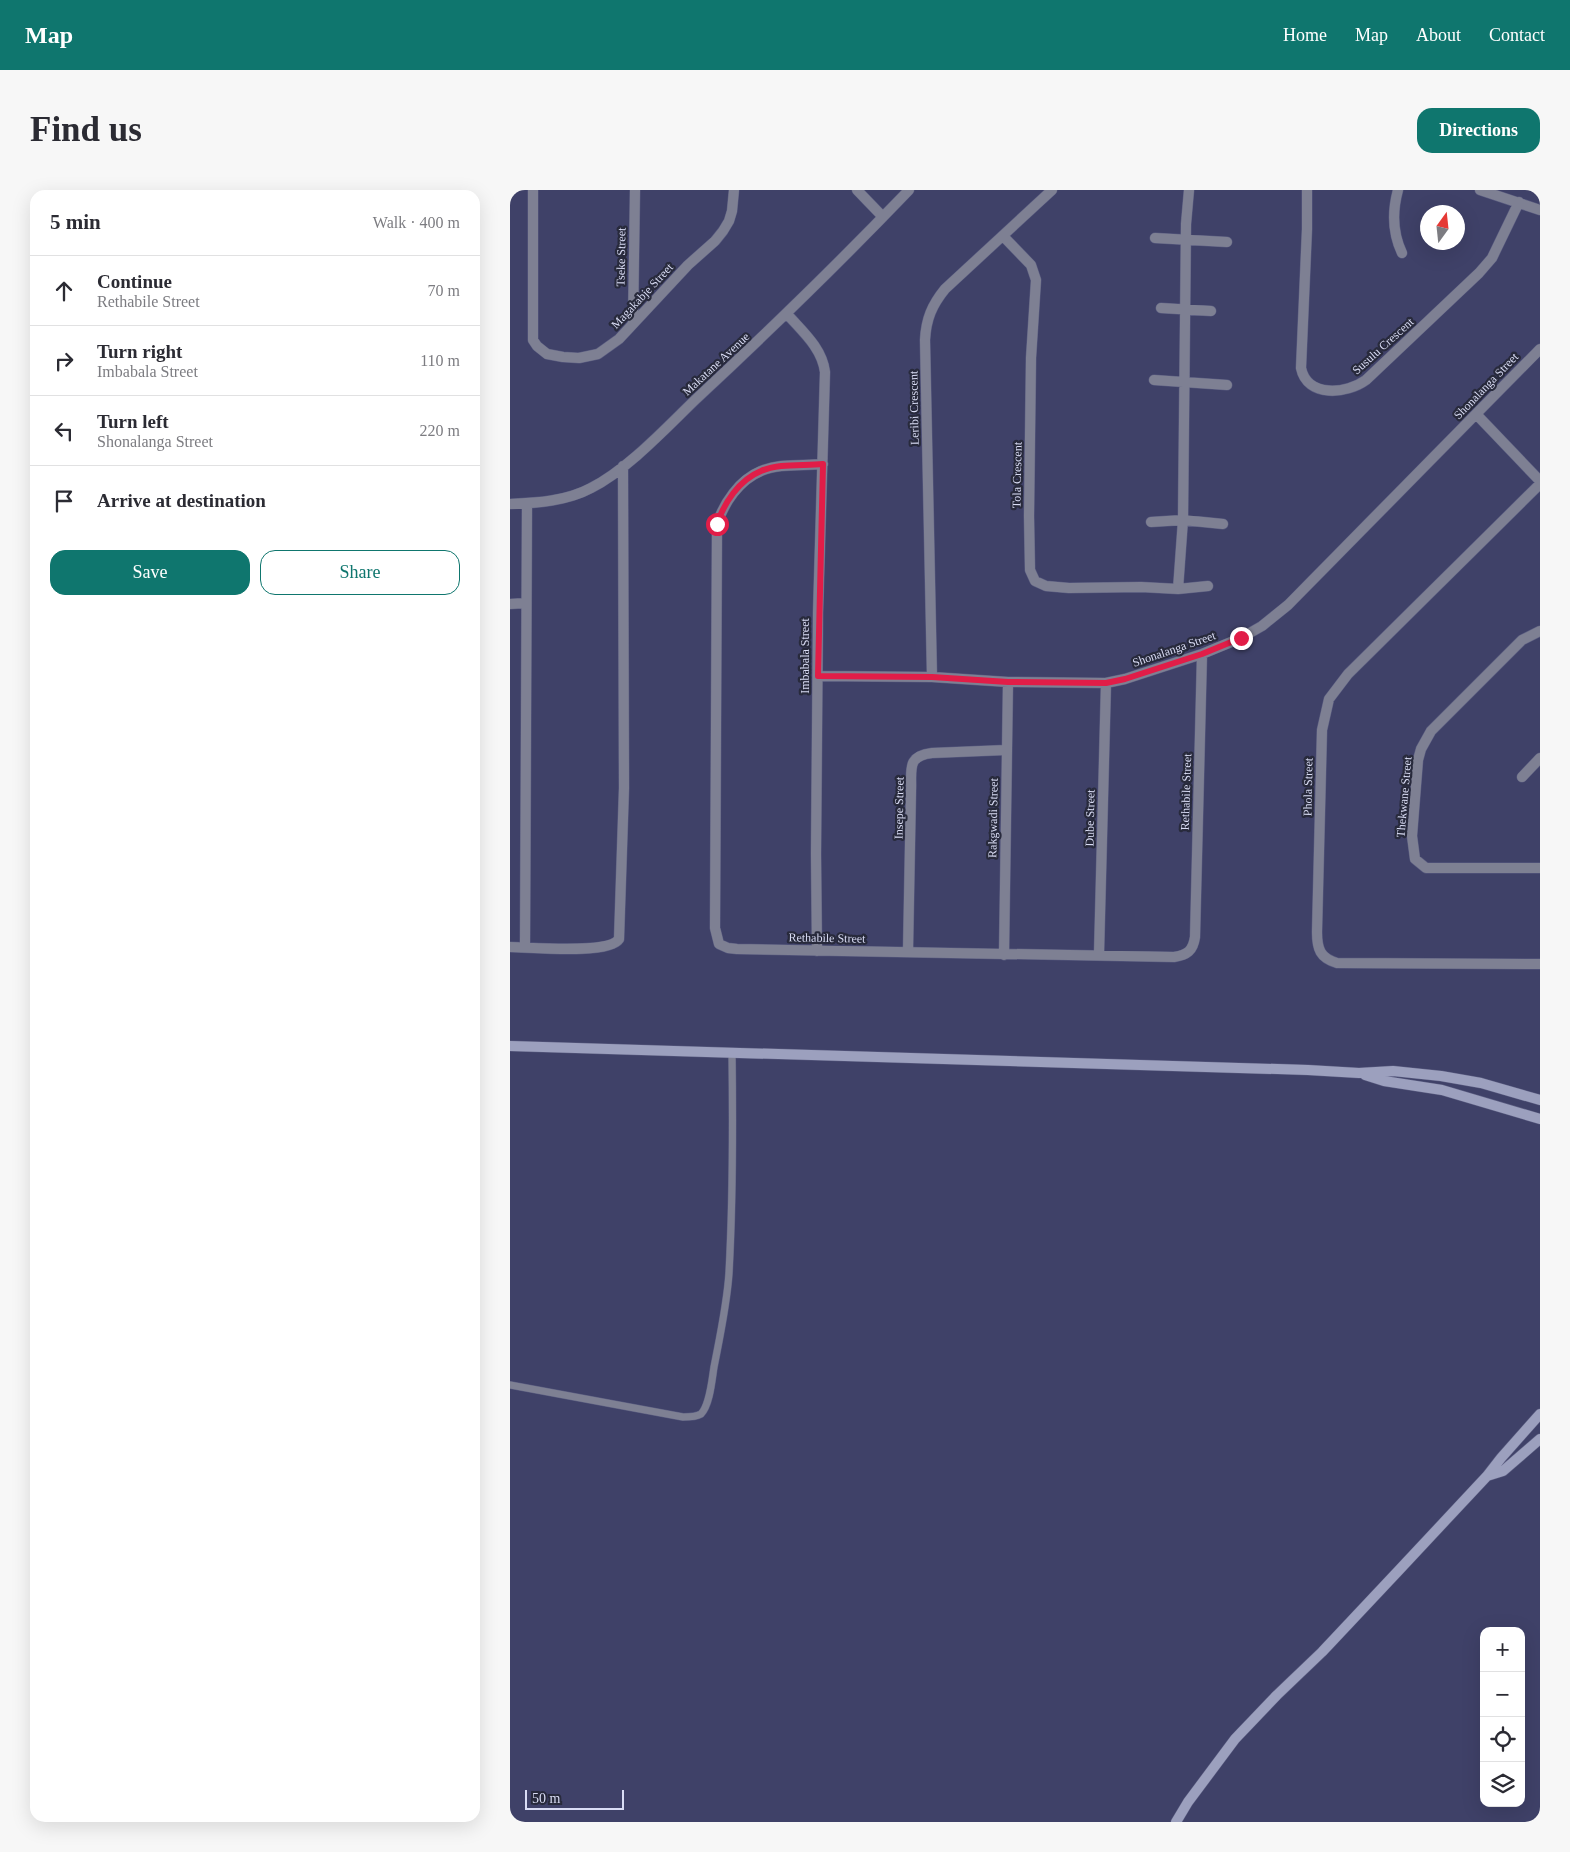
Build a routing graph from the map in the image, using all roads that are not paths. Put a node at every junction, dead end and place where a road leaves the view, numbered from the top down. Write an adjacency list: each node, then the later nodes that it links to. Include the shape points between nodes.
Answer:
1 (533, 190): 23 (street, Magakabje Street, via 532,330 536,346 554,356 589,357 619,339)
2 (635, 190): 23 (street, Tseke Street)
3 (734, 190): 23 (street, Magakabje Street, via 732,211 715,241)
4 (857, 190): 13 (street)
5 (909, 190): 13 (street, Makatane Avenue)
6 (1052, 190): 14 (street, Leribi Crescent)
7 (1189, 190): 16 (street)
8 (1307, 190): 11 (street, Susulu Crescent, via 1301,368 1312,385 1333,391 1348,390 1366,380 1479,274 1492,258)
9 (1398, 190): 18 (street, via 1393,216)
10 (1480, 190): 11 (street)
11 (1519, 202): 12 (street)
12 (1540, 210)
13 (883, 217): 22 (street, Makatane Avenue)
14 (1003, 236): 38 (street, Tola Crescent, via 1031,265 1036,280 1031,358 1029,516 1033,578 1046,586 1069,588); 44 (street, Leribi Crescent, via 945,289 929,314 926,330)
15 (1155, 238): 16 (street)
16 (1186, 240): 17 (street); 20 (street)
17 (1227, 242)
18 (1402, 253)
19 (1161, 308): 20 (street)
20 (1185, 309): 21 (street); 26 (street)
21 (1211, 311)
22 (787, 314): 29 (street, Imbabala Street, via 819,351 824,363); 30 (street, Makatane Avenue)
23 (633, 324)
24 (1540, 349): 28 (street, Shonalanga Street)
25 (1154, 380): 26 (street)
26 (1184, 382): 27 (street); 34 (street)
27 (1227, 385)
28 (1476, 415): 31 (street); 42 (street, Shonalanga Street, via 1288,605 1241,638)
29 (823, 464): 43 (street, Imbabala Street); 53 (street, Rethabile Street, via 761,471 729,497 717,524 717,939 719,944 737,949)
30 (624, 466): 33 (street, Makatane Avenue, via 582,492); 52 (street, via 624,788 619,939 613,945 594,948)
31 (1540, 483): 57 (street, Phola Street, via 1348,674 1329,699 1322,730 1317,944 1324,958 1337,963)
32 (510, 504): 33 (street, Makatane Avenue)
33 (527, 504): 39 (street)
34 (1182, 520): 35 (street); 36 (street); 38 (street)
35 (1151, 522)
36 (1223, 524)
37 (1208, 586): 38 (street, Tola Crescent)
38 (1178, 589)
39 (526, 603): 40 (street); 52 (street)
40 (510, 604)
41 (1540, 631): 50 (street, Thekwane Street, via 1522,640 1425,739 1418,760 1412,836 1415,859 1426,868)
42 (1202, 654): 46 (street, Shonalanga Street); 55 (street, Rethabile Street, via 1194,944 1188,953 1174,956)
43 (818, 676): 44 (street, Shonalanga Street); 53 (street, Imbabala Street)
44 (932, 677): 45 (street, Shonalanga Street)
45 (1008, 682): 46 (street, Shonalanga Street); 47 (street, Rakgwadi Street)
46 (1106, 683): 55 (street, Dube Street)
47 (1006, 750): 54 (street, Insepe Street, via 920,754 914,759); 56 (street, Rakgwadi Street)
48 (1540, 758): 49 (street)
49 (1522, 777)
50 (1540, 868)
51 (510, 947): 52 (street)
52 (525, 947)
53 (817, 951): 54 (street, Rethabile Street)
54 (908, 951): 56 (street, Rethabile Street)
55 (1099, 954): 56 (street, Rethabile Street)
56 (1004, 955)
57 (1540, 964)
58 (510, 1046): 59 (main road)
59 (732, 1052): 60 (main road); 63 (lane, via 729,1274 710,1394 703,1410 696,1416 682,1417)
60 (1359, 1073): 61 (main road, via 1393,1071 1441,1076 1481,1083); 62 (main road, via 1384,1082 1442,1090)
61 (1540, 1100)
62 (1540, 1119)
63 (510, 1385)
64 (1540, 1414): 66 (main road)
65 (1540, 1439): 66 (main road, via 1503,1471)
66 (1487, 1476): 67 (main road, via 1322,1652 1235,1739)
67 (1176, 1822)

